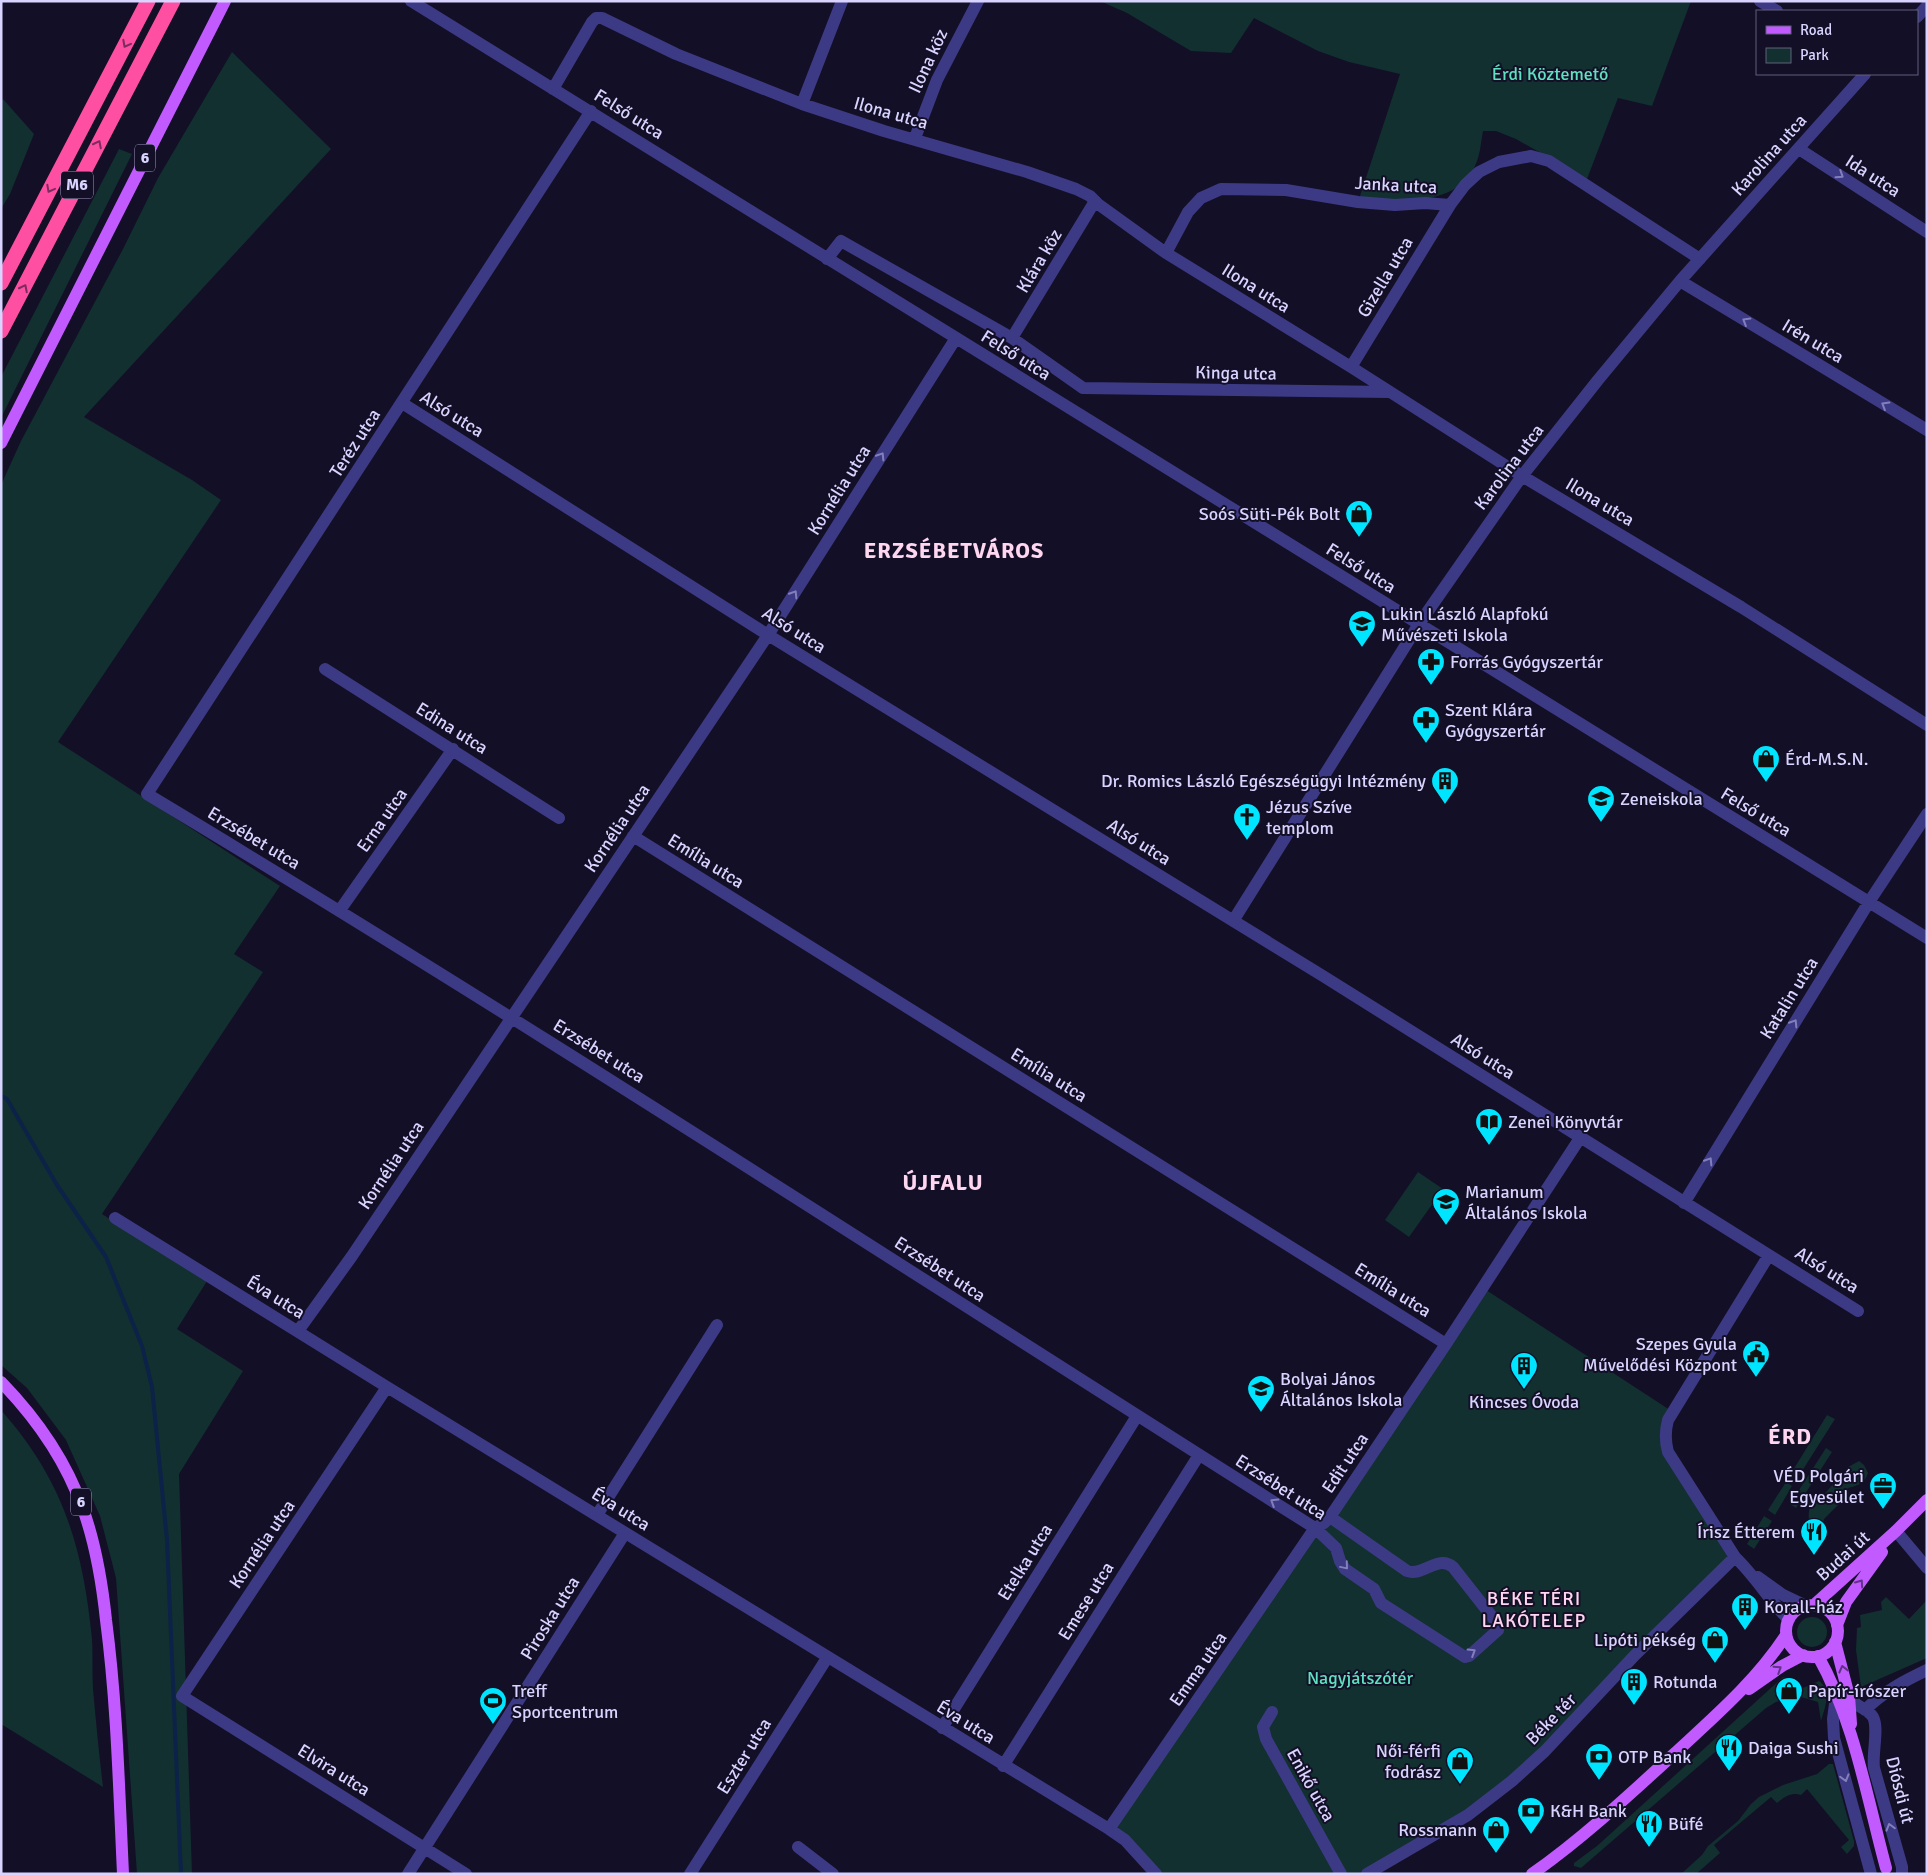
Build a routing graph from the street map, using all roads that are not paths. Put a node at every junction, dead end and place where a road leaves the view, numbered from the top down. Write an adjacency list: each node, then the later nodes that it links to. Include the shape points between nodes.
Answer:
1 (148, 1): 24 (highway, M6, one-way to 24)
2 (172, 1): 25 (highway, M6, one-way to 2)
3 (225, 1): 33 (main road, 6)
4 (411, 1): 12 (street, Felső utca)
5 (842, 1): 13 (street)
6 (978, 1): 15 (street, Ilona köz, via 937,80)
7 (1760, 1): 9 (street)
8 (1927, 6): 10 (street)
9 (1775, 10)
10 (1918, 16)
11 (1864, 75): 16 (street, Karolina utca)
12 (553, 89): 13 (street, Ilona utca, via 592,22 602,18 676,54); 14 (street, Felső utca)
13 (802, 104): 15 (street, Ilona utca)
14 (591, 111): 21 (street, Felső utca); 31 (street, Teréz utca)
15 (915, 138): 17 (street, Ilona utca, via 1076,189)
16 (1799, 148): 19 (street, Ida utca, one-way to 19); 22 (street, Karolina utca)
17 (1095, 201): 20 (street, Ilona utca); 27 (street, Klára köz)
18 (1450, 205): 20 (street, Janka utca, via 1396,205 1286,190 1221,189 1201,198 1188,212); 22 (street, Janka utca, via 1478,172 1499,162 1531,156 1549,160); 28 (street, Gizella utca)
19 (1927, 232)
20 (1166, 254): 28 (street, Ilona utca)
21 (827, 259): 26 (street, Felső utca); 27 (street, Felső utca, via 841,241)
22 (1700, 259): 23 (street, Karolina utca)
23 (1680, 281): 32 (street, Irén utca, one-way to 23); 34 (street, Karolina utca)
24 (1, 283)
25 (1, 331)
26 (956, 338): 35 (street, Felső utca); 36 (street, Kornélia utca, one-way to 26)
27 (1012, 338): 29 (street, Felső utca)
28 (1351, 367): 30 (street, Ilona utca)
29 (1082, 388): 30 (street, Kinga utca)
30 (1390, 392): 34 (street, Ilona utca)
31 (402, 403): 36 (street, Alsó utca); 40 (street, Teréz utca)
32 (1927, 430)
33 (1, 443)
34 (1522, 476): 35 (street, Karolina utca); 38 (street, Ilona utca, via 1741,607)
35 (1419, 624): 44 (street, Felső utca); 46 (street, Karolina utca)
36 (768, 635): 43 (street, Kornélia utca); 46 (street, Alsó utca)
37 (325, 669): 39 (street, Edina utca)
38 (1927, 725)
39 (453, 749): 42 (street, Edina utca); 45 (street, Erna utca)
40 (147, 794): 45 (street, Erzsébet utca)
41 (1927, 814): 44 (street, Katalin utca)
42 (559, 818)
43 (633, 836): 48 (street, Kornélia utca); 56 (street, Emília utca)
44 (1869, 902): 47 (street, Felső utca); 50 (street, Katalin utca, one-way to 44)
45 (340, 910): 48 (street, Erzsébet utca)
46 (1233, 921): 49 (street, Alsó utca)
47 (1927, 938)
48 (512, 1017): 55 (street, Kornélia utca); 59 (street, Erzsébet utca)
49 (1580, 1138): 50 (street, Alsó utca); 56 (street, Edit utca)
50 (1684, 1203): 52 (street, Alsó utca)
51 (114, 1218): 55 (street, Éva utca)
52 (1770, 1255): 53 (street, Alsó utca); 67 (street, via 1665,1428 1668,1452)
53 (1858, 1311)
54 (717, 1325): 62 (street)
55 (298, 1331): 58 (street, Éva utca)
56 (1446, 1344): 63 (street, Edit utca)
57 (1, 1382): 90 (main road, 6, via 33,1419 60,1460 83,1509 97,1556 110,1644 117,1728)
58 (387, 1387): 62 (street, Éva utca); 79 (street, Kornélia utca)
59 (1137, 1416): 60 (street, Erzsébet utca); 84 (street, Etelka utca)
60 (1199, 1455): 64 (street, Erzsébet utca, one-way to 60); 85 (street, Emese utca)
61 (1927, 1500): 65 (main road, Budai út)
62 (597, 1515): 66 (street, Éva utca)
63 (1330, 1517): 64 (street, Edit utca); 64 (street, Erzsébet utca, one-way to 63, via 1336,1548 1345,1569 1374,1589 1381,1603 1465,1657 1498,1630 1454,1566 1441,1562 1412,1572 1406,1570)
64 (1315, 1528): 86 (street, Emma utca)
65 (1896, 1531): 68 (street); 70 (main road, Budai út); 72 (main road, Budai út, one-way to 65, via 1846,1602)
66 (625, 1533): 77 (street, Éva utca); 88 (street, Piroska utca)
67 (1735, 1557): 69 (street); 97 (street, Béke tér, via 1512,1781 1468,1815)
68 (1927, 1568)
69 (1749, 1571): 70 (street, via 1783,1595); 71 (street)
70 (1810, 1606): 71 (main road, via 1793,1613); 72 (main road, via 1829,1611)
71 (1789, 1620): 73 (main road)
72 (1837, 1625): 74 (main road)
73 (1786, 1635): 75 (main road, via 1789,1644); 81 (main road, via 1769,1660)
74 (1835, 1642): 76 (main road); 80 (main road, Diósdi út, one-way to 74)
75 (1803, 1655): 76 (main road); 81 (main road, one-way to 75)
76 (1818, 1656): 80 (main road, Diósdi út)
77 (827, 1658): 84 (street, Éva utca); 93 (street, Eszter utca)
78 (1927, 1670): 82 (street, via 1890,1689)
79 (182, 1696): 88 (street, Elvira utca)
80 (1843, 1696): 82 (street, Diósdi út); 89 (main road, Diósdi út); 99 (street, Diósdi út, one-way to 99, via 1833,1719 1834,1738)
81 (1726, 1705): 98 (main road, via 1603,1818)
82 (1865, 1710): 100 (street, Diósdi út, one-way to 82, via 1874,1768 1875,1726)
83 (1272, 1712): 96 (street, Enikő utca, via 1263,1727 1266,1739)
84 (942, 1728): 85 (street, Éva utca)
85 (1003, 1766): 86 (street, Éva utca)
86 (1109, 1829): 95 (street, Éva utca, via 1125,1840)
87 (798, 1847): 94 (street)
88 (425, 1848): 91 (street, Piroska utca); 92 (street, Elvira utca)
89 (1886, 1868)
90 (122, 1874)
91 (408, 1874)
92 (466, 1874)
93 (690, 1874)
94 (834, 1874)
95 (1156, 1874)
96 (1341, 1874)
97 (1367, 1874)
98 (1532, 1874)
99 (1871, 1874)
100 (1902, 1874)

